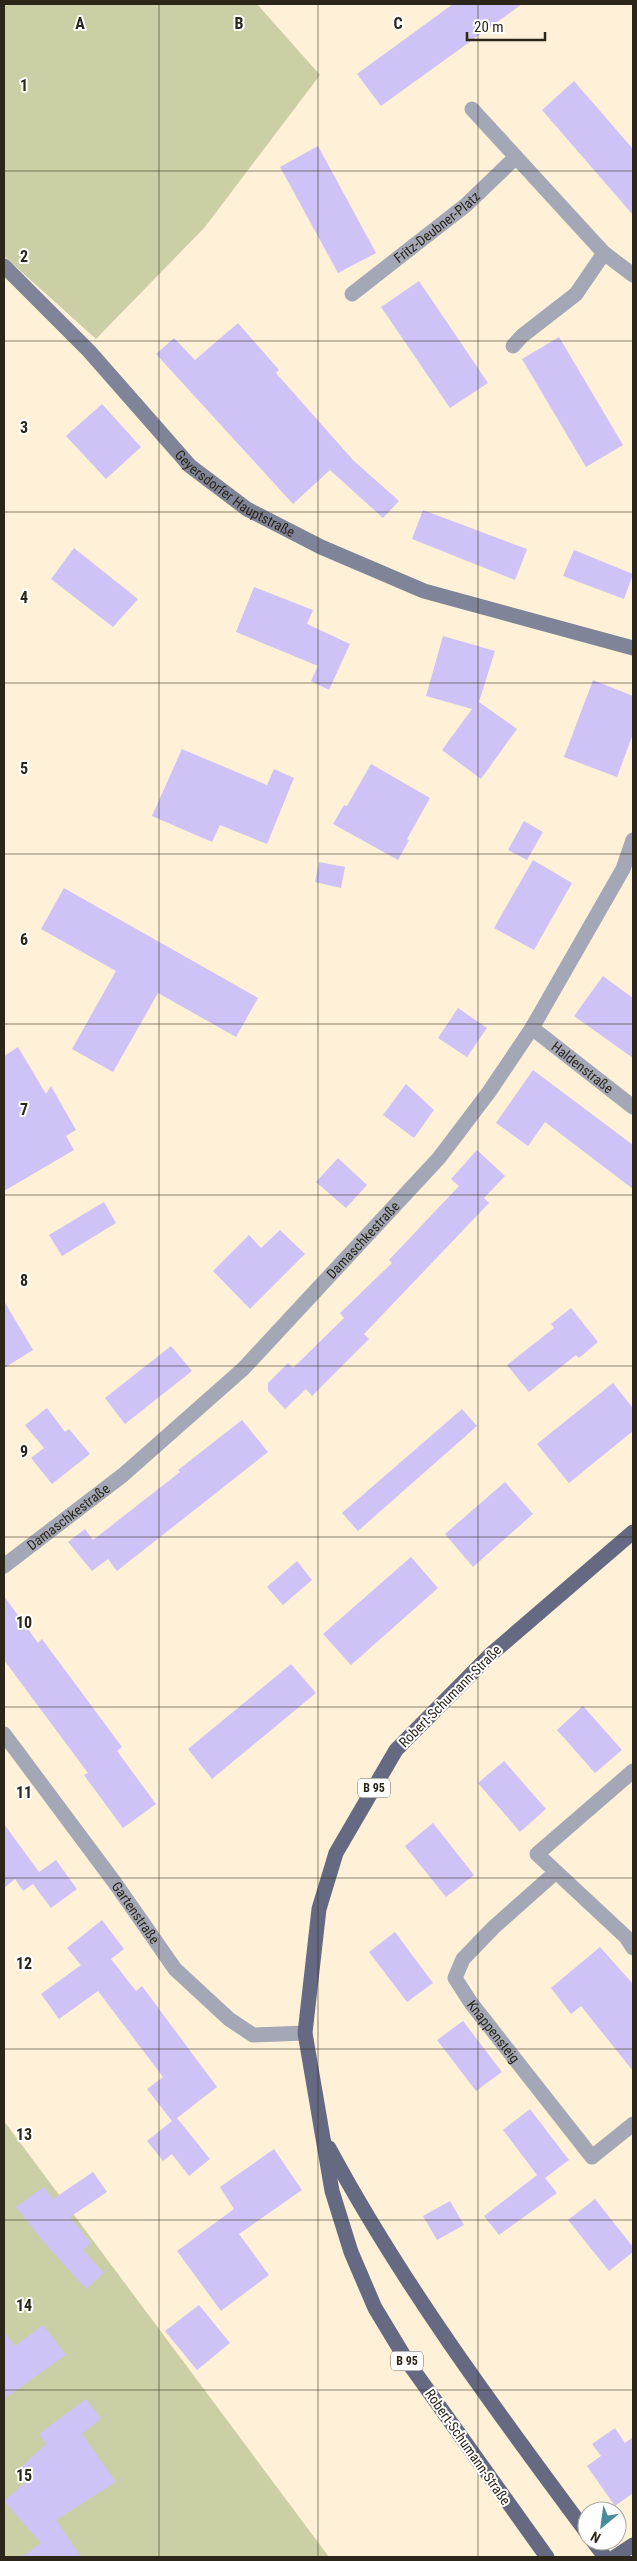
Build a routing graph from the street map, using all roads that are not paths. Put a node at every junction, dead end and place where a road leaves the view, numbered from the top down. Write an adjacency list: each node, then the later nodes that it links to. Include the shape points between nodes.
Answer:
1 (472, 108): 2 (street)
2 (516, 157): 3 (street); 6 (street, Fritz-Deubner-Platz, via 466,205)
3 (604, 253): 5 (street); 7 (street, via 576,294)
4 (4, 266): 8 (main road, Geyersdorfer Hauptstraße, via 89,351 190,466 247,509 321,547 424,591)
5 (633, 276)
6 (352, 294)
7 (513, 346)
8 (633, 648)
9 (633, 840): 10 (street, Damaschkestraße, via 623,869)
10 (532, 1028): 11 (street, Haldenstraße); 13 (street, Damaschkestraße, via 439,1158 243,1369 122,1475)
11 (633, 1107)
12 (633, 1532): 18 (main road, Robert-Schumann-Straße / B 95, via 490,1655 396,1750 333,1863 319,1909)
13 (4, 1566)
14 (4, 1734): 18 (street, Gartenstraße, via 175,1969 229,2019 253,2035)
15 (633, 1771): 16 (street, via 536,1854)
16 (556, 1872): 17 (street, via 626,1937); 19 (street, Knappensteig, via 463,1958 455,1978 592,2157)
17 (633, 1948)
18 (305, 2033): 20 (main road, Robert-Schumann-Straße / B 95)
19 (633, 2124)
20 (324, 2138): 21 (main road, Robert-Schumann-Straße / B 95, via 361,2208 402,2273); 23 (main road, Robert-Schumann-Straße / B 95, via 332,2191 351,2252 375,2308 407,2361)
21 (577, 2518)
22 (633, 2545): 24 (main road)
23 (547, 2557)
24 (615, 2557)

